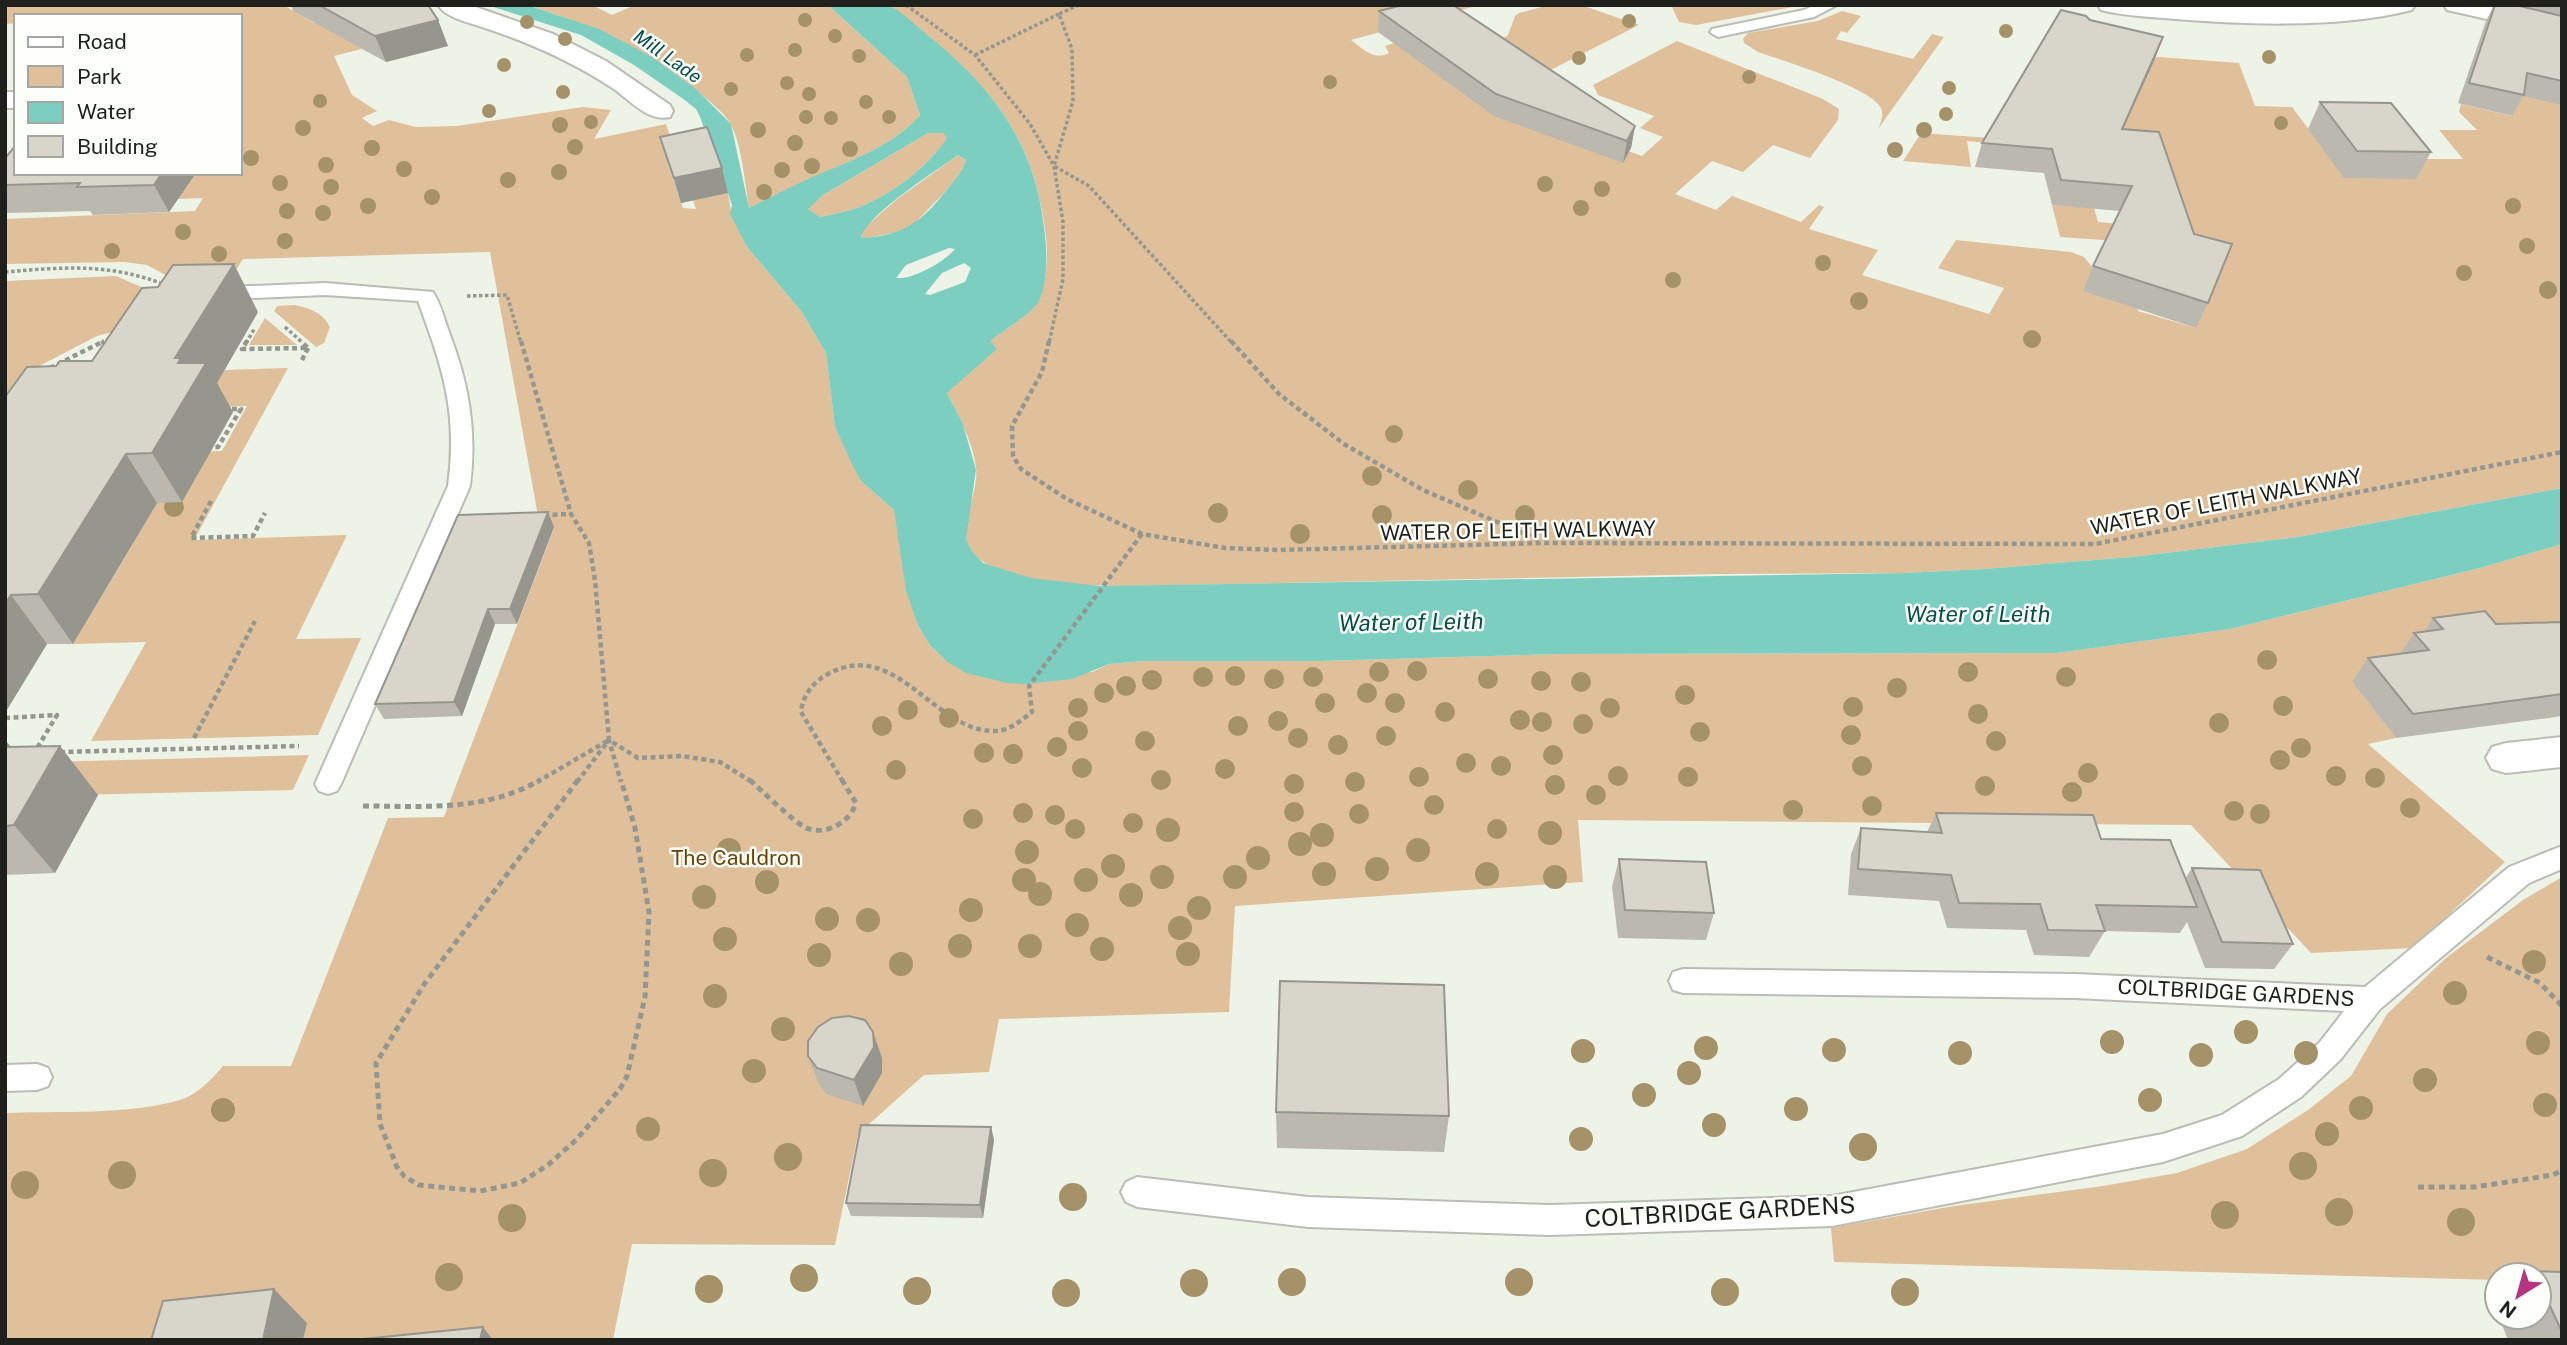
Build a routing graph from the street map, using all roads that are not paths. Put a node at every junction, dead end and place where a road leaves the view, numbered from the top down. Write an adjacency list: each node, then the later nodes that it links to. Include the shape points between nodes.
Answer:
1 (450, 5): 8 (street, via 572,52 616,77)
2 (1829, 5): 7 (lane, via 1808,14)
3 (2110, 5): 4 (street, via 2279,15)
4 (2403, 5)
5 (2456, 5): 6 (street)
6 (2562, 29)
7 (1718, 32)
8 (660, 111)
9 (227, 293): 12 (lane, via 325,289 426,296 457,383 466,434 459,486)
10 (2562, 752): 11 (street)
11 (2506, 758)
12 (328, 784)
13 (2562, 857): 15 (lane, COLTBRIDGE GARDENS, via 2519,875)
14 (1682, 981): 15 (lane, COLTBRIDGE GARDENS, via 2075,986)
15 (2370, 1000): 18 (lane, COLTBRIDGE GARDENS, via 2330,1051 2290,1088 2231,1126 2163,1148 1832,1211 1523,1219 1308,1212)
16 (37, 1077): 17 (lane)
17 (5, 1078)
18 (1137, 1192)

